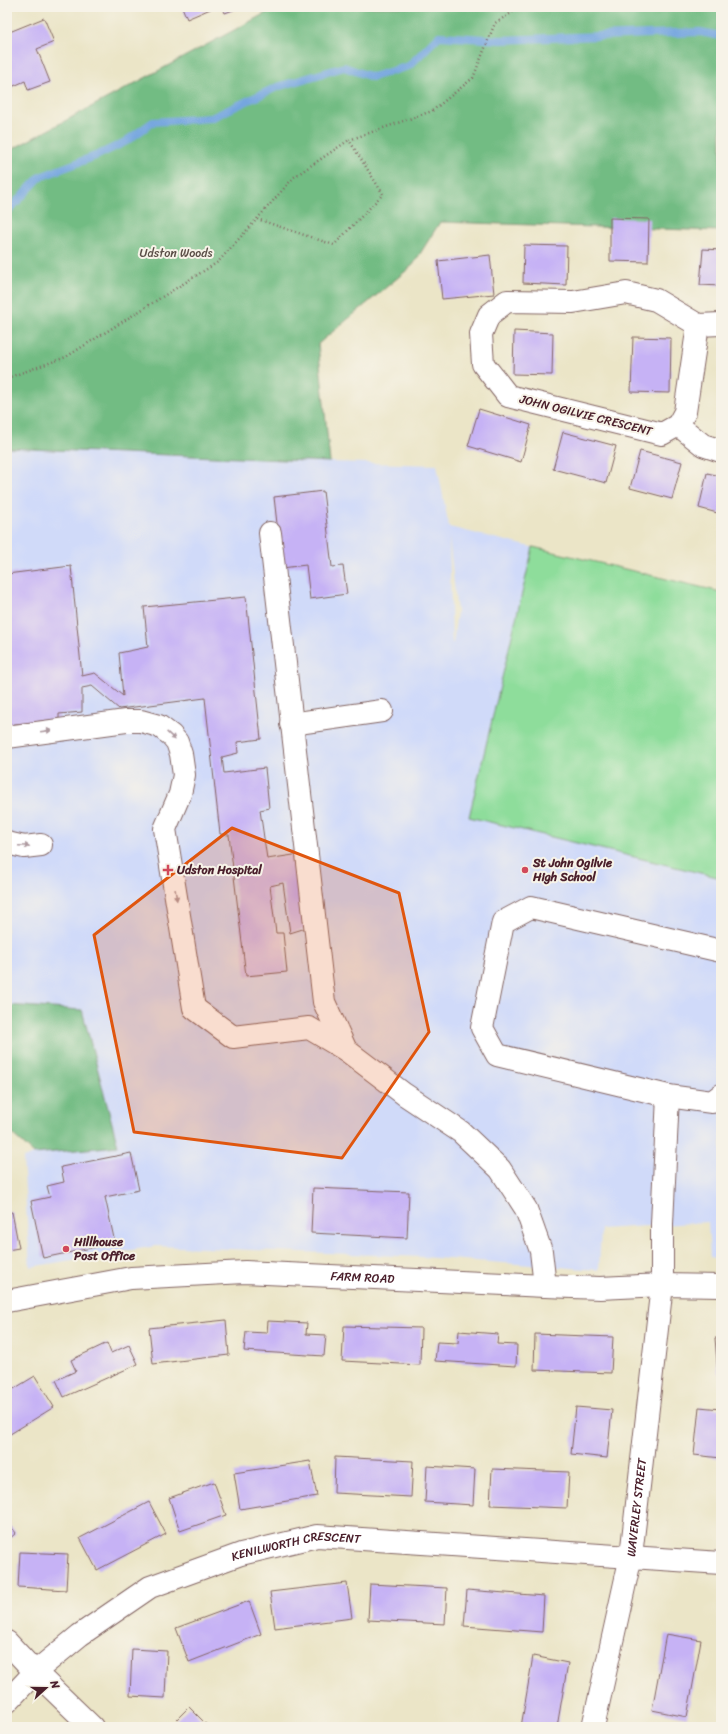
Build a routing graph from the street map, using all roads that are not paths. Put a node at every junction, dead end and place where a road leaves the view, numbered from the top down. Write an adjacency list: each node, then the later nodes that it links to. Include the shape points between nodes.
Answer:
1 (721, 324): 2 (street)
2 (698, 325): 3 (street, via 686,412); 3 (street, JOHN OGILVIE CRESCENT, via 656,300 626,293 572,302 507,301 489,315 482,334 484,364 508,396 662,434)
3 (678, 425): 4 (street, via 703,446)
4 (721, 451)
5 (270, 533): 7 (street)
6 (382, 711): 7 (street)
7 (292, 724): 12 (street, via 324,1002)
8 (7, 737): 12 (street, one-way to 12, via 126,721 159,726 171,735 177,742 181,754 184,775 180,794 165,829 194,1008 233,1037 309,1028)
9 (7, 843): 10 (street, one-way to 10, via 24,847)
10 (41, 845)
11 (721, 951): 14 (street, via 531,907 503,922 482,1028 497,1056)
12 (346, 1050): 16 (street, via 404,1094 461,1132 500,1169 526,1209 541,1251)
13 (721, 1095): 14 (street, via 712,1102)
14 (668, 1096): 15 (street, WAVERLEY STREET)
15 (662, 1285): 16 (street, FARM ROAD, via 600,1288); 17 (street, FARM ROAD); 19 (street, WAVERLEY STREET)
16 (545, 1286): 18 (street, FARM ROAD, via 246,1272 131,1278)
17 (721, 1286)
18 (7, 1301)
19 (632, 1556): 20 (street, KENILWORTH CRESCENT); 22 (street, KENILWORTH CRESCENT, via 317,1536 241,1554 150,1587 80,1635); 25 (street, WAVERLEY STREET)
20 (721, 1563)
21 (7, 1642): 22 (street)
22 (35, 1672): 23 (street, KENILWORTH CRESCENT); 24 (street)
23 (7, 1702)
24 (92, 1727)
25 (593, 1727)

